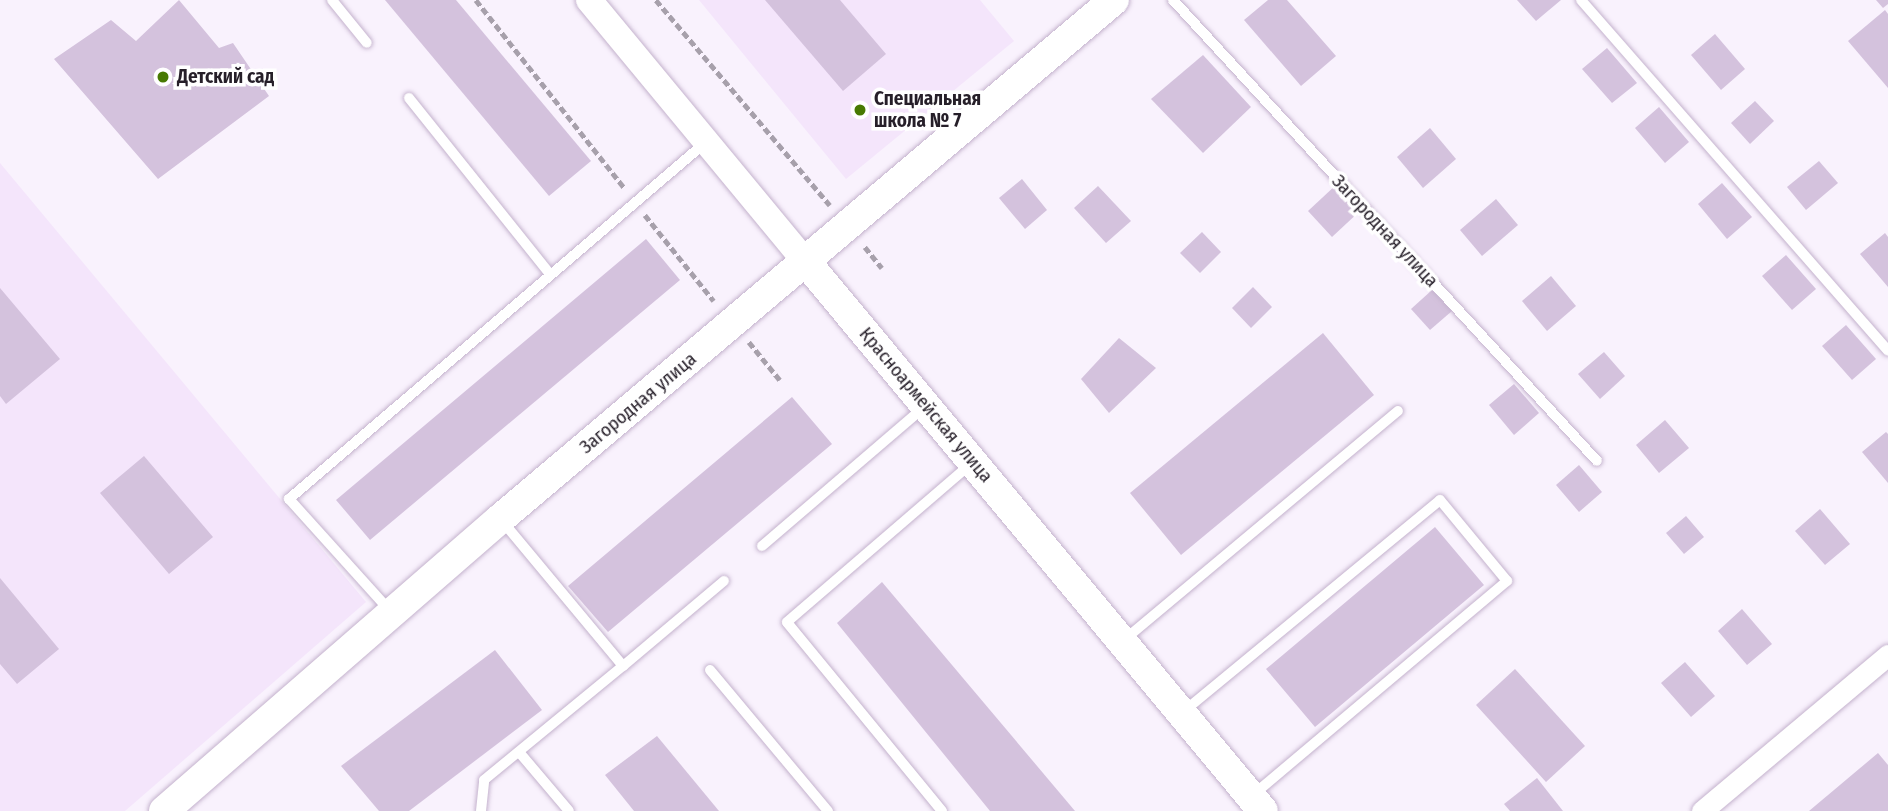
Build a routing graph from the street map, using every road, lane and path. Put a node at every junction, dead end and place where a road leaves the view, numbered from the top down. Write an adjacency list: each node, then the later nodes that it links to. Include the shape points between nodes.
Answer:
1 (332, 0): 7 (lane)
2 (589, 0): 9 (street, Красноармейская улица)
3 (656, 0): 10 (path)
4 (1114, 0): 10 (main road, Загородная улица)
5 (1173, 0): 17 (lane, Загородная улица)
6 (1581, 0): 14 (lane)
7 (367, 43)
8 (409, 98): 13 (lane)
9 (706, 142): 11 (street, Красноармейская улица); 13 (lane)
10 (848, 226): 11 (main road, Загородная улица); 12 (path)
11 (806, 262): 15 (main road, Красноармейская улица); 19 (main road, Загородная улица)
12 (882, 268)
13 (550, 274): 22 (lane, via 289,499)
14 (1888, 351)
15 (926, 405): 18 (main road, Красноармейская улица); 20 (lane)
16 (1398, 411): 23 (lane)
17 (1597, 461)
18 (973, 463): 23 (main road, Красноармейская улица); 34 (lane, via 787,622)
19 (500, 519): 22 (main road, Загородная улица); 25 (lane)
20 (762, 546)
21 (724, 581): 25 (lane)
22 (392, 613): 30 (main road, Загородная улица)
23 (1122, 642): 27 (main road, Красноармейская улица)
24 (1888, 654): 35 (street)
25 (623, 666): 28 (lane)
26 (710, 670): 33 (lane)
27 (1181, 713): 29 (main road, Красноармейская улица); 29 (lane, via 1440,499 1507,581)
28 (519, 752): 31 (lane, via 484,780); 32 (lane)
29 (1257, 804)
30 (164, 811)
31 (481, 811)
32 (569, 811)
33 (828, 811)
34 (942, 811)
35 (1702, 811)

